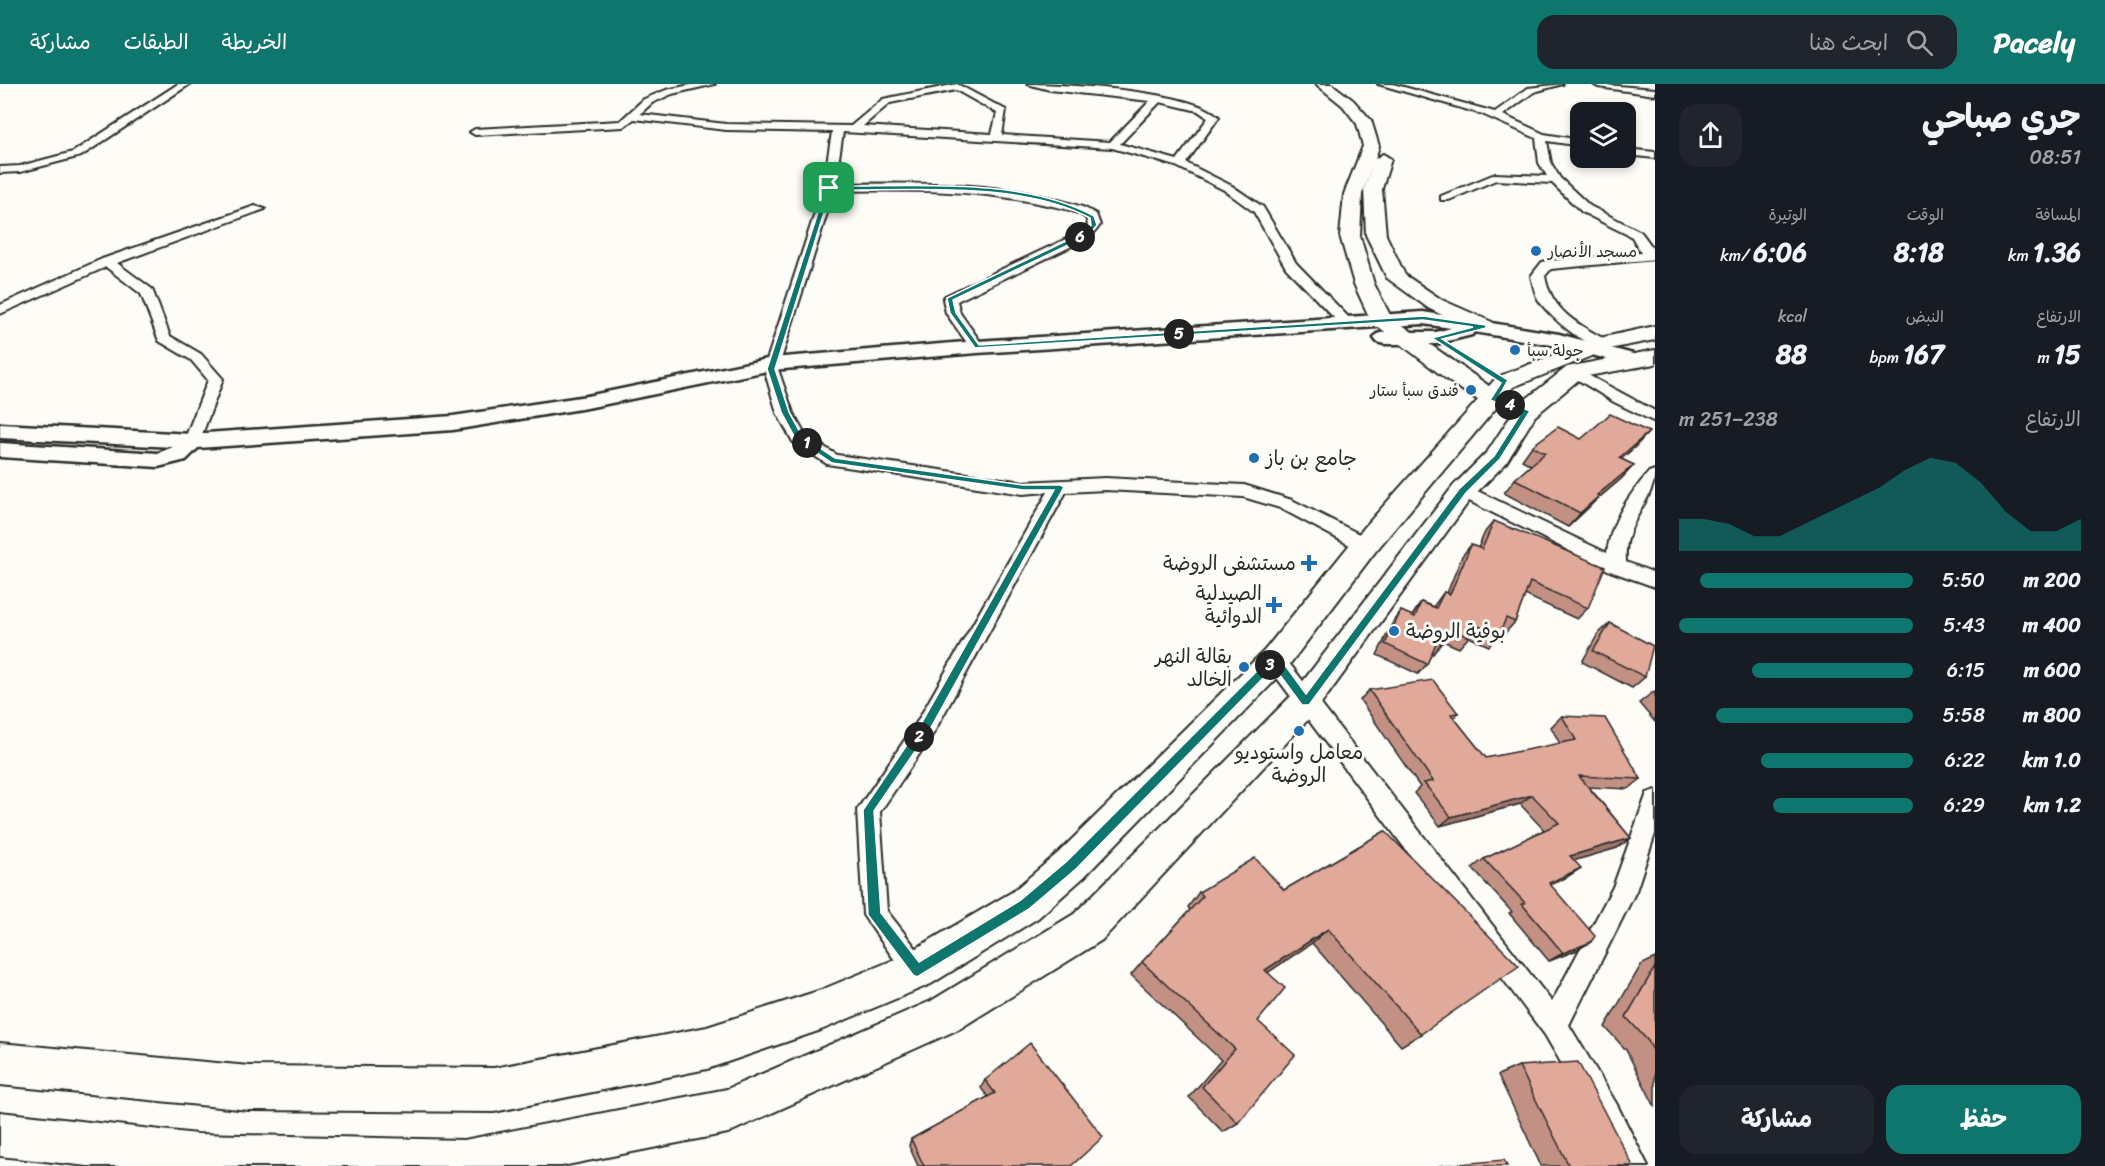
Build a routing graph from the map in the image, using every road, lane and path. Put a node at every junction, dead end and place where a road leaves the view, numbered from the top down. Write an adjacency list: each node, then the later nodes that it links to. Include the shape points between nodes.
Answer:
1 (185, 84): 25 (street, via 77,154 20,169)
2 (710, 84): 11 (street, via 669,92 648,101)
3 (1032, 84): 10 (street)
4 (1323, 84): 33 (main road, via 1348,103 1365,123 1371,146 1353,194 1350,236 1364,284)
5 (1339, 84): 13 (main road, via 1370,102)
6 (1383, 84): 12 (street)
7 (1558, 84): 12 (street, via 1530,90)
8 (1598, 84): 9 (street)
9 (1655, 92)
10 (1157, 99): 21 (street); 24 (street, via 1199,108 1214,117)
11 (634, 116): 14 (street, via 726,127); 16 (street, via 623,124)
12 (1495, 116): 17 (street)
13 (1385, 122)
14 (838, 129): 15 (street); 27 (street)
15 (854, 129): 18 (street); 18 (street, via 887,100 957,87 1002,112)
16 (475, 132)
17 (1542, 137): 19 (street); 26 (street, via 1545,163)
18 (996, 139): 21 (street)
19 (1570, 141)
20 (1389, 143): 35 (main road, via 1373,189 1376,235 1397,278 1435,304)
21 (1113, 144): 24 (street)
22 (1636, 153): 23 (street)
23 (1655, 155)
24 (1180, 164): 34 (street, via 1228,188 1259,210 1290,265)
25 (0, 170)
26 (1555, 180): 28 (street, via 1495,177); 30 (street, via 1586,209 1637,235)
27 (829, 188): 39 (street, via 1020,193 1076,208 1092,217 1094,225 1087,234 950,299 953,313); 42 (street)
28 (1445, 198)
29 (259, 209): 31 (street)
30 (1652, 256): 40 (street, via 1547,265 1538,276 1539,290 1547,305)
31 (107, 262): 32 (street); 48 (street, via 147,292 164,338 196,357 216,380)
32 (0, 310)
33 (1382, 321): 34 (main road); 35 (main road, via 1423,318); 37 (main road)
34 (1347, 323): 39 (main road)
35 (1484, 327): 38 (main road); 40 (main road)
36 (1655, 333): 40 (main road)
37 (1402, 337): 38 (main road); 42 (main road); 44 (main road)
38 (1436, 338): 44 (main road)
39 (977, 347): 42 (main road)
40 (1598, 347): 41 (main road); 44 (main road)
41 (1646, 359): 43 (main road)
42 (772, 366): 48 (main road, via 453,423); 51 (street, via 785,412 799,438 832,460 1023,488)
43 (1575, 372): 45 (main road); 46 (street)
44 (1499, 390): 45 (main road); 53 (main road)
45 (1535, 403): 52 (main road, via 1497,458)
46 (1655, 417)
47 (0, 431): 48 (main road)
48 (192, 441): 49 (main road, via 178,455 158,460)
49 (0, 450)
50 (1655, 476): 54 (street, via 1640,492 1623,524 1615,552)
51 (1060, 487): 53 (street, via 1105,484 1244,491 1286,504); 59 (street, via 925,728 868,810 875,915)
52 (1462, 491): 54 (street); 57 (main road)
53 (1365, 545): 56 (main road)
54 (1617, 566): 55 (street)
55 (1655, 580)
56 (1275, 660): 57 (street); 59 (main road, via 1071,865 1025,905)
57 (1305, 702): 60 (street); 62 (main road, via 1088,927 945,1015 728,1111 464,1163 197,1156)
58 (1655, 800): 60 (street, via 1624,891)
59 (917, 970): 61 (main road, via 821,1010 707,1048 494,1090 249,1088)
60 (1554, 1026): 63 (street)
61 (0, 1064)
62 (0, 1134)
63 (1633, 1166)

